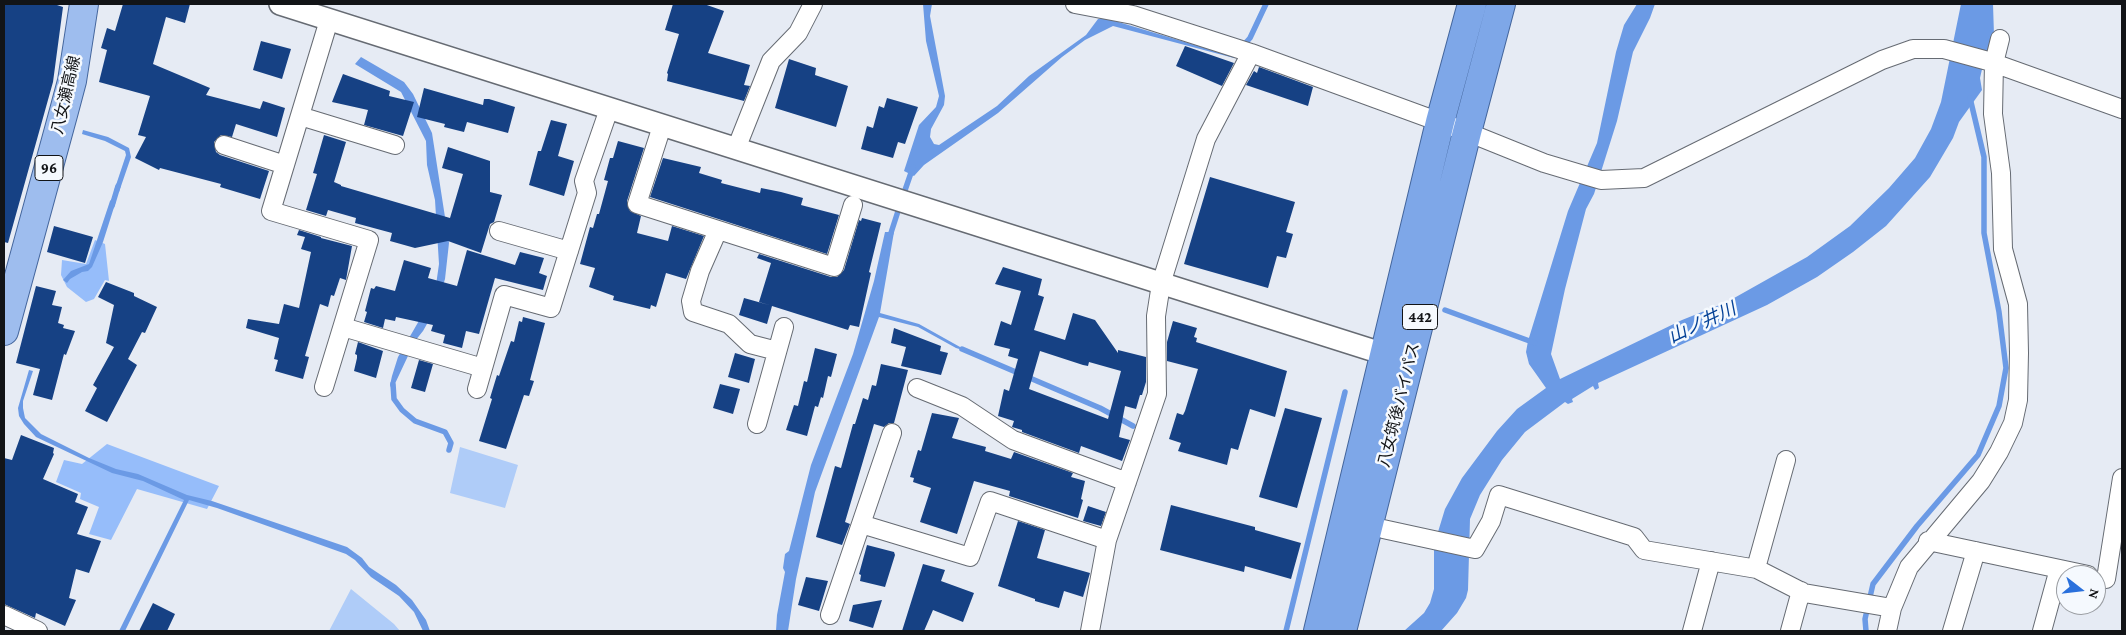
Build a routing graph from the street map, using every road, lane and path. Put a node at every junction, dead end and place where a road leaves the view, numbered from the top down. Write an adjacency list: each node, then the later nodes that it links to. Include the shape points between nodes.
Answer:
1 (84, 4): 28 (main road, 八女瀬高線 / 96, via 70,88)
2 (280, 4): 7 (street)
3 (813, 4): 19 (street, via 798,33 771,60)
4 (1075, 4): 9 (street, via 1133,16)
5 (1472, 4): 14 (highway, 八女筑後バイパス / 442)
6 (1501, 4): 16 (highway, 八女筑後バイパス / 442)
7 (329, 20): 11 (street); 13 (street)
8 (2000, 38): 10 (street)
9 (1251, 53): 14 (street); 25 (street, via 1206,139)
10 (1991, 62): 12 (street); 16 (street, via 1944,50 1913,49 1882,60 1644,178 1601,180 1544,163); 43 (street, via 2004,250 2018,304 2018,400 2013,423 2000,452 1981,481)
11 (609, 109): 15 (street); 24 (street, via 584,181 587,193)
12 (2122, 109)
13 (300, 116): 18 (street); 20 (street)
14 (1440, 122): 16 (street); 30 (highway, 八女筑後バイパス / 442)
15 (662, 126): 19 (street); 22 (street, via 637,204)
16 (1467, 132): 30 (highway, 八女筑後バイパス / 442)
17 (224, 145): 20 (street)
18 (395, 145)
19 (736, 149): 25 (street)
20 (285, 165): 26 (street, via 271,211 369,240)
21 (853, 205): 22 (street, via 834,267)
22 (718, 230): 29 (street, via 700,271 691,301 693,312 729,324 750,344)
23 (499, 231): 24 (street)
24 (569, 251): 31 (street, via 551,308 504,295)
25 (1161, 284): 30 (street); 39 (street, via 1156,316 1157,394)
26 (343, 327): 31 (street); 32 (street)
27 (784, 327): 29 (street)
28 (4, 331)
29 (777, 351): 35 (street)
30 (1397, 358): 56 (highway, 八女筑後バイパス / 442); 57 (highway, 八女筑後バイパス / 442)
31 (483, 368): 34 (street)
32 (324, 388)
33 (917, 388): 39 (street, via 962,406 1013,440)
34 (477, 389)
35 (757, 424)
36 (892, 433): 40 (street)
37 (1786, 460): 46 (street)
38 (2122, 478): 48 (street)
39 (1127, 482): 42 (street)
40 (861, 524): 42 (street, via 970,557 990,501); 53 (street)
41 (1383, 529): 45 (street, via 1475,549 1491,521 1499,495 1634,537 1644,550)
42 (1107, 540): 55 (street)
43 (1928, 541): 44 (street); 51 (street, via 1909,567)
44 (1976, 551): 47 (street); 61 (street)
45 (1711, 561): 46 (street); 58 (street)
46 (1756, 568): 50 (street)
47 (2056, 568)
48 (2108, 579)
49 (2056, 580): 62 (street)
50 (1801, 591): 51 (street); 59 (street)
51 (1892, 608): 60 (street)
52 (4, 615): 54 (street)
53 (830, 615)
54 (38, 631)
55 (1090, 631)
56 (1318, 631)
57 (1342, 631)
58 (1692, 631)
59 (1790, 631)
60 (1887, 631)
61 (1952, 631)
62 (2042, 631)

